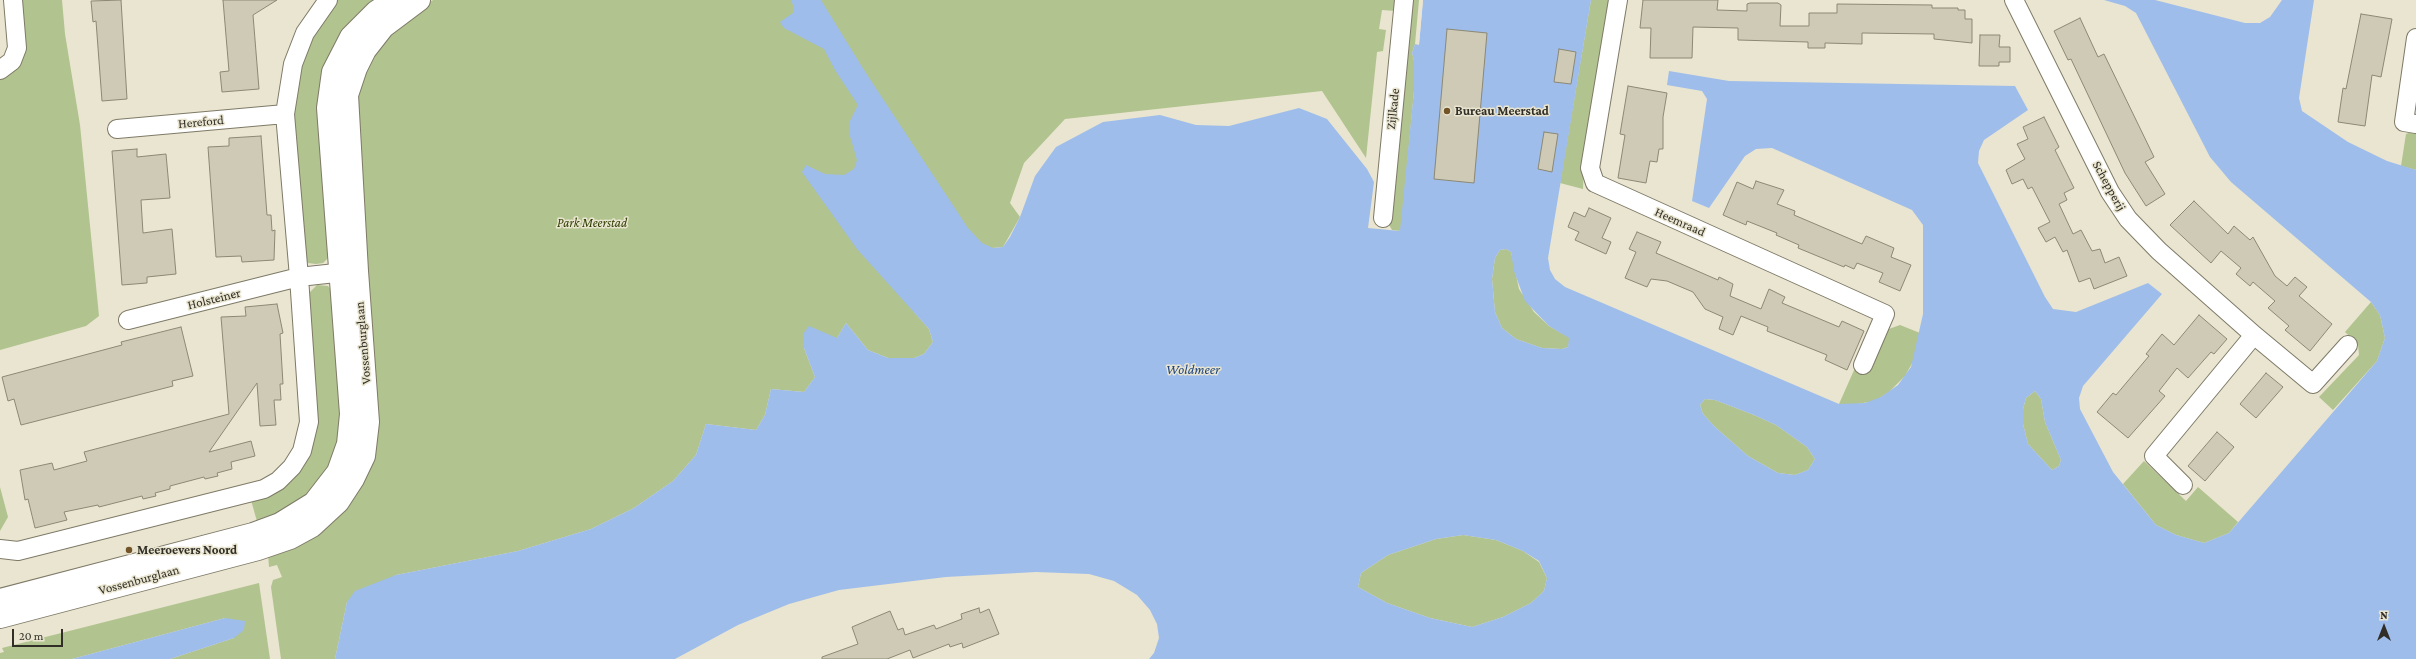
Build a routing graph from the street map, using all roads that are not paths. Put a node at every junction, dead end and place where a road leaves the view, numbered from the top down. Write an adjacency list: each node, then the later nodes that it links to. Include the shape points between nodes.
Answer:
1 (12, 0): 9 (street, via 17,48 12,61)
2 (328, 0): 10 (street, via 305,33 300,45 293,64)
3 (394, 0): 14 (street, Vossenburglaan, via 376,12 351,37 333,72 328,108)
4 (419, 0): 14 (street, Vossenburglaan, via 383,27 365,50 350,84 347,107)
5 (1404, 0): 13 (street, Zijlkade)
6 (1618, 0): 19 (street, Heemraad, via 1590,168 1595,183 1885,314)
7 (2014, 0): 17 (street, Schepperij, via 2110,192 2128,219 2159,252)
8 (2416, 38): 11 (street, via 2404,122)
9 (0, 70)
10 (285, 114): 12 (street, Hereford); 15 (street)
11 (2416, 124)
12 (118, 129)
13 (1382, 218)
14 (348, 272): 15 (street); 22 (street, Vossenburglaan, via 351,429 338,472 314,502 280,524 253,534); 23 (street, Vossenburglaan, via 368,401 367,436 364,456 353,480 329,512 312,526 290,538 258,549)
15 (299, 277): 16 (street, Holsteiner); 21 (street, via 309,422 302,451 292,467 278,481 242,496 18,551)
16 (128, 320)
17 (2254, 335): 18 (street, Schepperij, via 2313,384); 20 (street, via 2154,456)
18 (2348, 345)
19 (1863, 365)
20 (2183, 485)
21 (0, 549)
22 (0, 600)
23 (0, 617)

